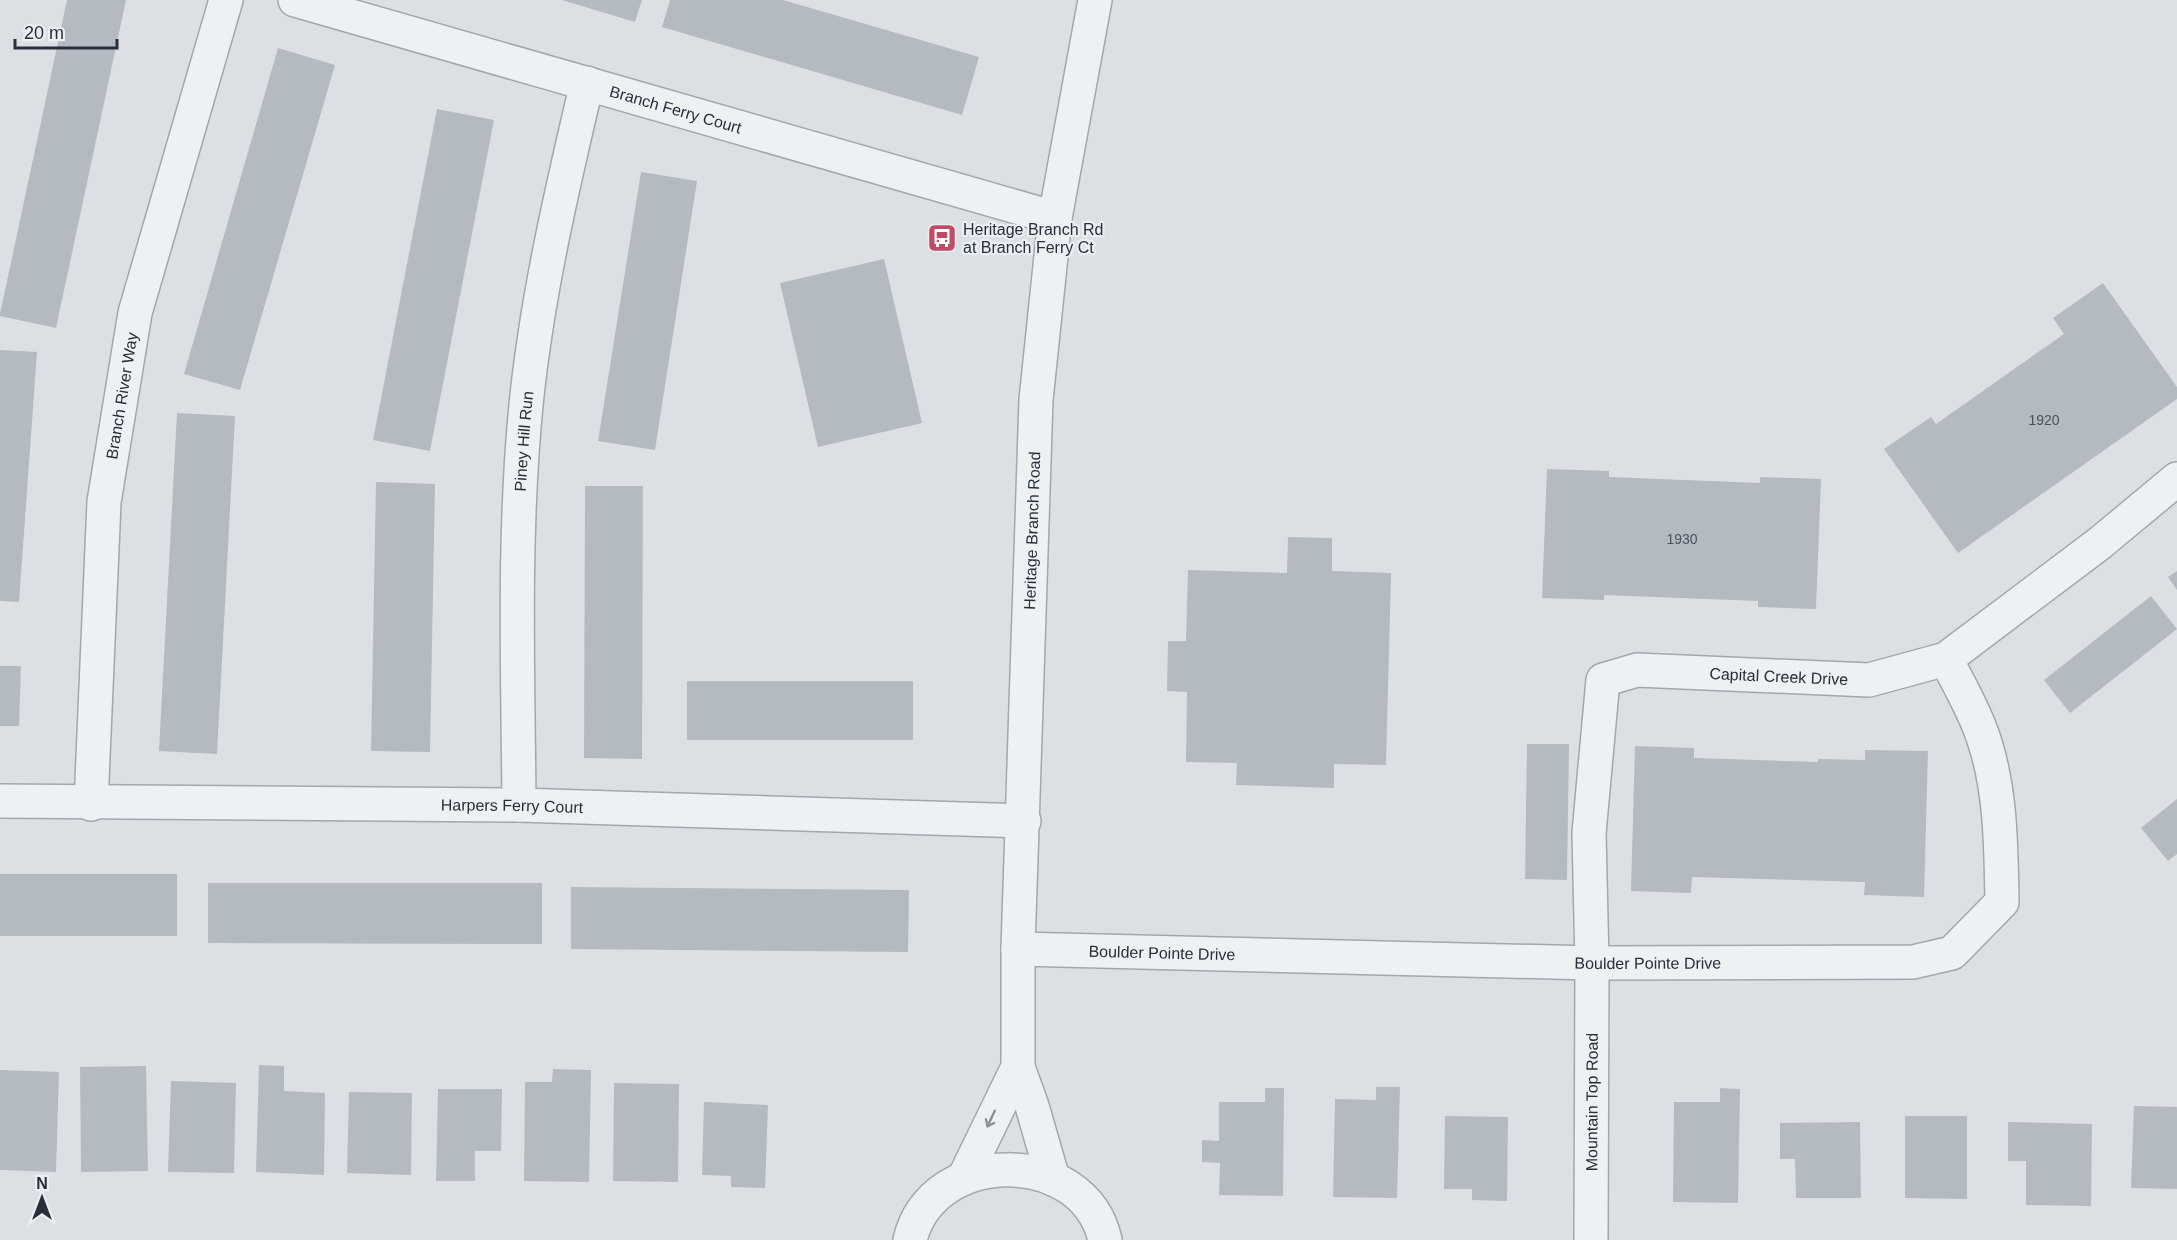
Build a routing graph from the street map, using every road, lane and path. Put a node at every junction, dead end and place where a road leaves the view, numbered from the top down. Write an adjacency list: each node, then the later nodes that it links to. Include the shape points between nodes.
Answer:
1 (226, 0): 9 (street, Branch River Way, via 135,313 104,502)
2 (295, 0): 4 (street, Branch Ferry Court)
3 (1095, 0): 5 (street, Heritage Branch Road)
4 (587, 83): 5 (street, Branch Ferry Court); 10 (street, Piney Hill Run, via 552,233 526,403 517,535)
5 (1055, 218): 11 (street, Heritage Branch Road, via 1036,400)
6 (2177, 479): 7 (street, Capital Creek Drive, via 2100,543)
7 (1946, 659): 13 (street, Capital Creek Drive, via 1869,680 1637,670 1603,680 1589,833); 13 (street, Boulder Pointe Drive, via 1982,734 2000,839 2002,902 1952,953 1913,962)
8 (0, 801): 9 (street, Harpers Ferry Court)
9 (91, 804): 10 (street, Harpers Ferry Court)
10 (519, 805): 11 (street, Harpers Ferry Court)
11 (1024, 820): 12 (street, Heritage Branch Road)
12 (1018, 949): 13 (street, Boulder Pointe Drive); 14 (street, Heritage Branch Road)
13 (1592, 963): 19 (street, Mountain Top Road)
14 (1018, 1067): 15 (street, Heritage Branch Road, one-way to 15); 16 (street, Heritage Branch Road)
15 (964, 1178): 16 (street, via 993,1169 1024,1169); 17 (street, via 942,1192)
16 (1053, 1179): 18 (street, via 1083,1201)
17 (904, 1238)
18 (1111, 1238)
19 (1591, 1240)

